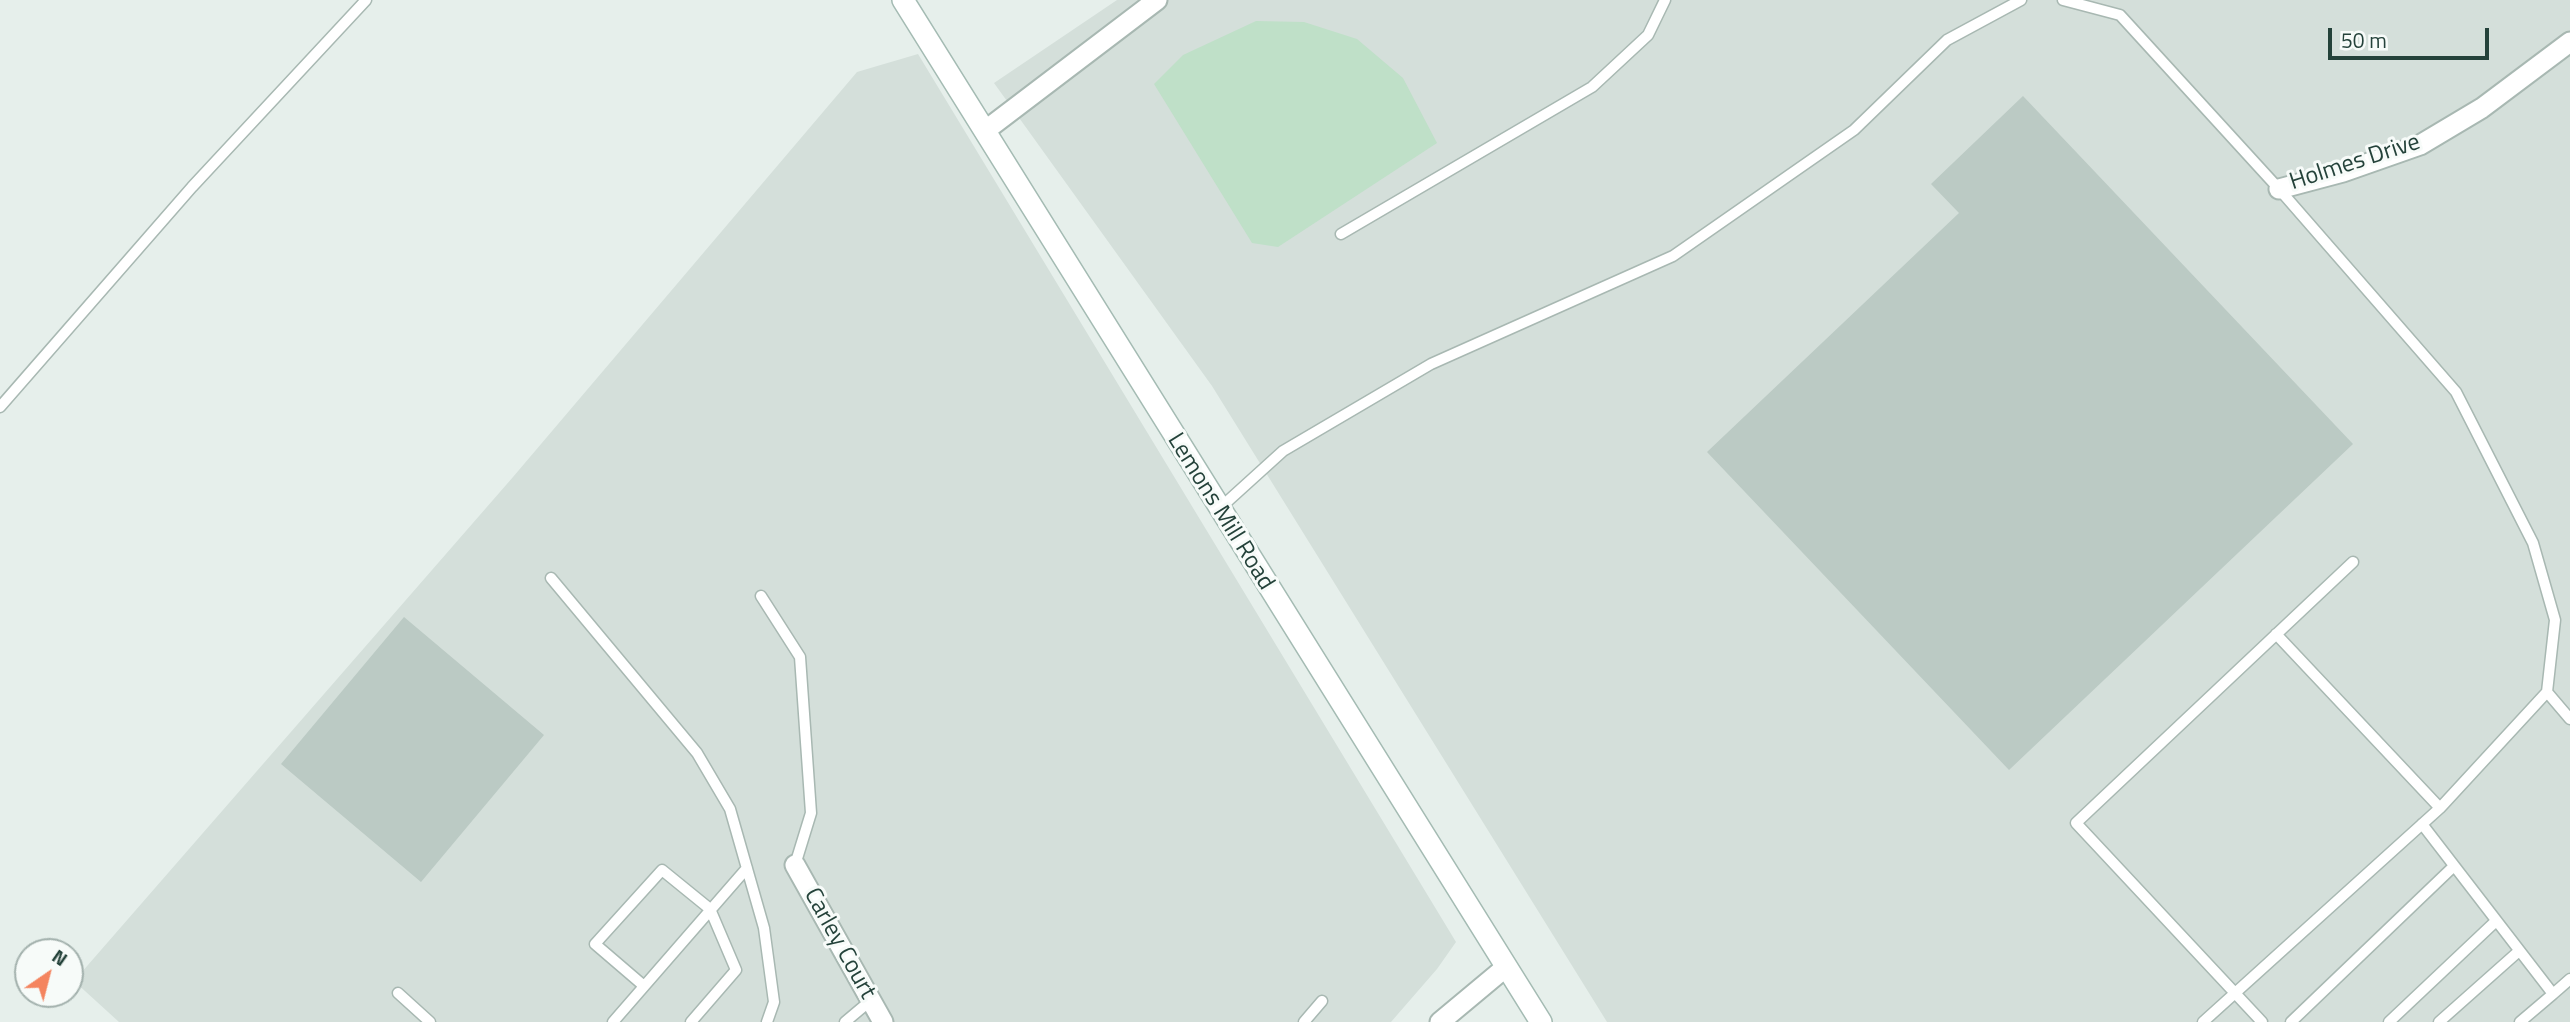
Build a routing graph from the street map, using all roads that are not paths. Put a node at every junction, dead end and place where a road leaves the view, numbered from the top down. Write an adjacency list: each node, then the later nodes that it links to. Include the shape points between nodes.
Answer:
1 (366, 0): 11 (lane, via 191,187)
2 (903, 0): 8 (street, Lemons Mill Road)
3 (1157, 0): 8 (street)
4 (1665, 0): 10 (lane, via 1648,36 1592,88)
5 (2021, 0): 12 (lane, via 1947,40 1854,130 1673,256 1431,364 1283,451)
6 (2063, 0): 9 (lane, via 2120,15)
7 (2570, 42): 9 (street, Holmes Drive, via 2482,108 2420,145)
8 (986, 131): 12 (street, Lemons Mill Road)
9 (2278, 189): 17 (lane, via 2456,392 2533,543 2555,620)
10 (1341, 234)
11 (0, 407)
12 (1218, 510): 27 (street, Lemons Mill Road)
13 (2353, 562): 16 (lane)
14 (551, 578): 23 (lane, via 697,753 730,809)
15 (761, 596): 21 (lane, via 800,657 811,813)
16 (2276, 634): 19 (lane); 31 (lane, via 2076,823)
17 (2547, 692): 18 (lane); 19 (lane)
18 (2570, 719)
19 (2440, 808): 20 (lane)
20 (2422, 824): 22 (lane); 31 (lane)
21 (795, 865): 33 (street, Carley Court)
22 (2454, 866): 25 (lane); 46 (lane)
23 (747, 867): 24 (lane); 38 (lane, via 764,928 774,1002)
24 (710, 909): 29 (lane); 29 (lane, via 662,870 596,944); 37 (lane, via 736,970)
25 (2496, 921): 26 (lane); 47 (lane)
26 (2519, 951): 32 (lane); 48 (lane)
27 (1506, 967): 42 (street); 43 (street, Lemons Mill Road)
28 (2570, 979): 32 (lane)
29 (644, 986): 36 (lane)
30 (398, 993): 35 (lane)
31 (2238, 993): 44 (lane); 45 (lane)
32 (2553, 994): 49 (lane)
33 (870, 1001): 39 (lane); 40 (street, Carley Court)
34 (1322, 1002): 41 (lane)
35 (430, 1022)
36 (612, 1022)
37 (691, 1022)
38 (767, 1022)
39 (845, 1022)
40 (883, 1022)
41 (1304, 1022)
42 (1440, 1022)
43 (1541, 1022)
44 (2203, 1022)
45 (2262, 1022)
46 (2291, 1022)
47 (2389, 1022)
48 (2439, 1022)
49 (2520, 1022)

